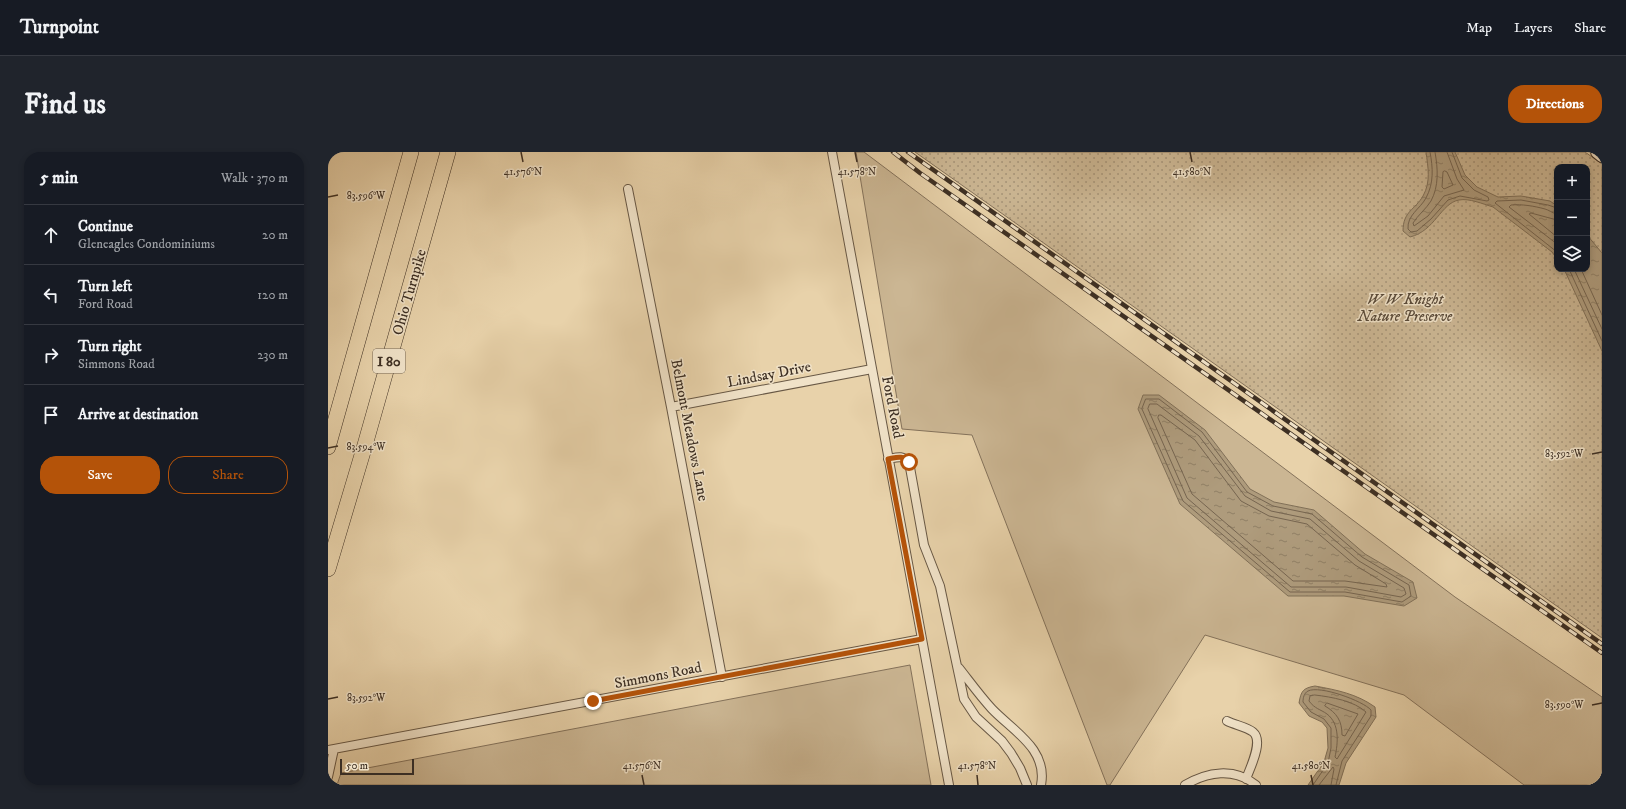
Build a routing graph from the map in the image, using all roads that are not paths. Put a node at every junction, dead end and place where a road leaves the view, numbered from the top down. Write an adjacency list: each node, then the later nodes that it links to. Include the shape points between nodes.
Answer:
1 (448, 152): 11 (highway, Ohio Turnpike / I 80, via 366,445)
2 (832, 152): 7 (street, Ford Road)
3 (1597, 152): 5 (main road)
4 (410, 155): 9 (highway, I 80)
5 (1602, 156)
6 (628, 189): 8 (street, Belmont Meadows Lane)
7 (872, 369): 8 (street, Lindsay Drive); 10 (street, Ford Road)
8 (671, 407): 14 (street, Belmont Meadows Lane)
9 (328, 447)
10 (888, 459): 12 (street, Ford Road); 13 (street, via 900,457 909,462 924,545 940,586)
11 (328, 569)
12 (922, 639): 14 (street, Simmons Road); 19 (street, Ford Road)
13 (957, 666): 20 (street, via 964,699 976,717 1011,753); 21 (street, via 993,709 1035,750 1042,772)
14 (722, 678): 16 (street, Simmons Road)
15 (1227, 722): 18 (street, via 1253,732 1257,738 1258,745)
16 (331, 750): 17 (street)
17 (328, 777)
18 (1246, 779): 22 (street, via 1232,774 1212,774 1199,777); 23 (street)
19 (949, 785)
20 (1027, 785)
21 (1041, 785)
22 (1185, 785)
23 (1256, 785)

